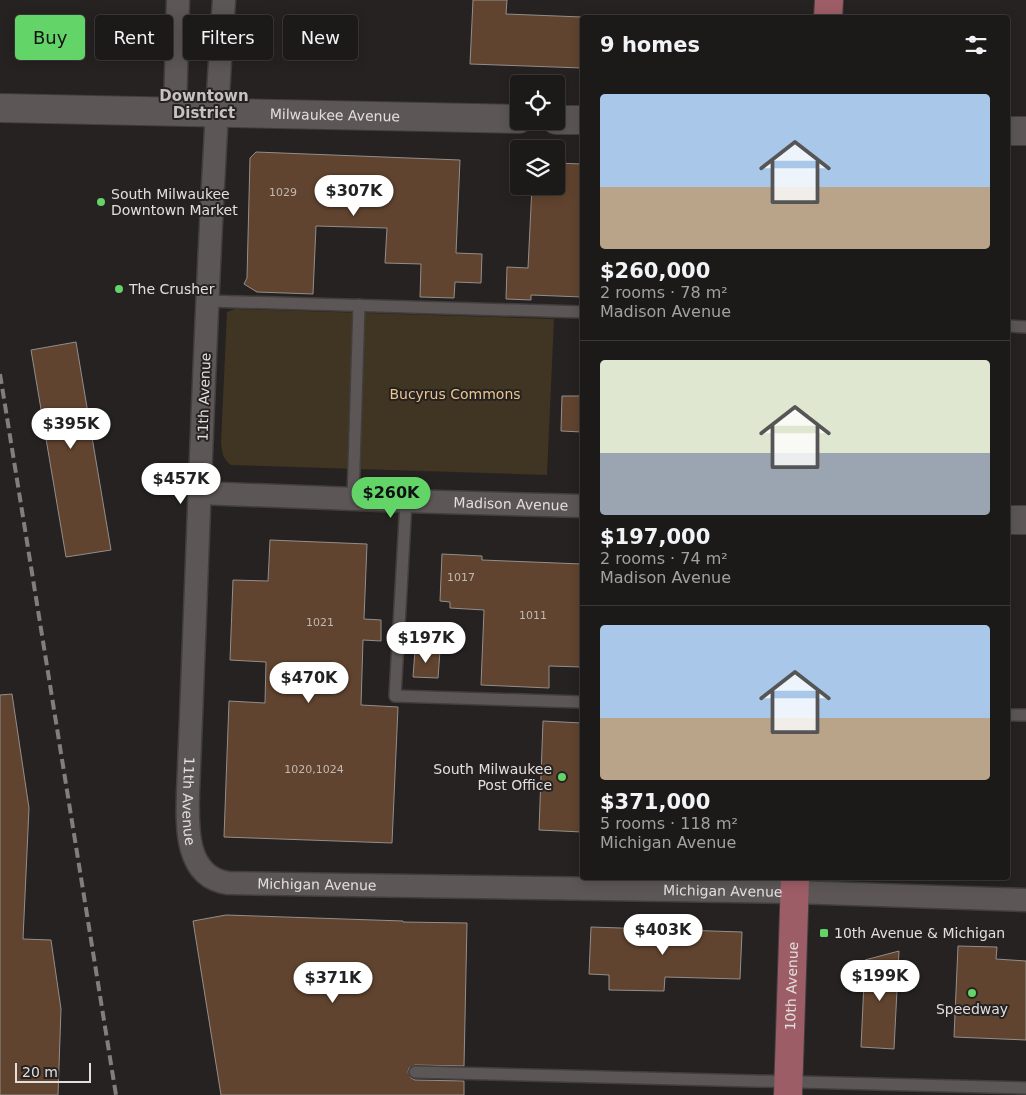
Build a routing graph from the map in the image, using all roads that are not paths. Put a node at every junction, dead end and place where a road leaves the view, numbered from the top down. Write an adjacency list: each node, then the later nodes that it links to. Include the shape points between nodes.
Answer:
1 (178, 0): 6 (street)
2 (224, 0): 7 (street, 11th Avenue)
3 (829, 0): 4 (main road)
4 (828, 15)
5 (0, 108): 6 (street, Milwaukee Avenue)
6 (175, 111): 7 (street, Milwaukee Avenue)
7 (217, 112): 8 (street, Milwaukee Avenue); 13 (street, 11th Avenue)
8 (510, 119)
9 (565, 120): 10 (street)
10 (580, 120)
11 (1010, 131): 12 (street)
12 (1026, 131)
13 (208, 301): 14 (lane); 18 (street, 11th Avenue)
14 (359, 305): 15 (lane); 19 (lane)
15 (580, 312)
16 (1010, 326): 17 (lane)
17 (1026, 327)
18 (200, 493): 19 (street, Madison Avenue); 27 (street, 11th Avenue, via 188,827 198,865)
19 (353, 499): 20 (street, Madison Avenue)
20 (406, 501): 21 (street, Madison Avenue); 24 (lane, via 395,696)
21 (580, 506)
22 (1010, 520): 23 (street)
23 (1026, 520)
24 (580, 702)
25 (1010, 715): 26 (lane)
26 (1026, 715)
27 (211, 877): 28 (street, Michigan Avenue, via 228,883)
28 (795, 885): 29 (street, Michigan Avenue); 31 (main road, 10th Avenue)
29 (1026, 900)
30 (415, 1072): 31 (lane)
31 (789, 1088): 33 (lane)
32 (1026, 1088): 33 (lane)
33 (875, 1089)

